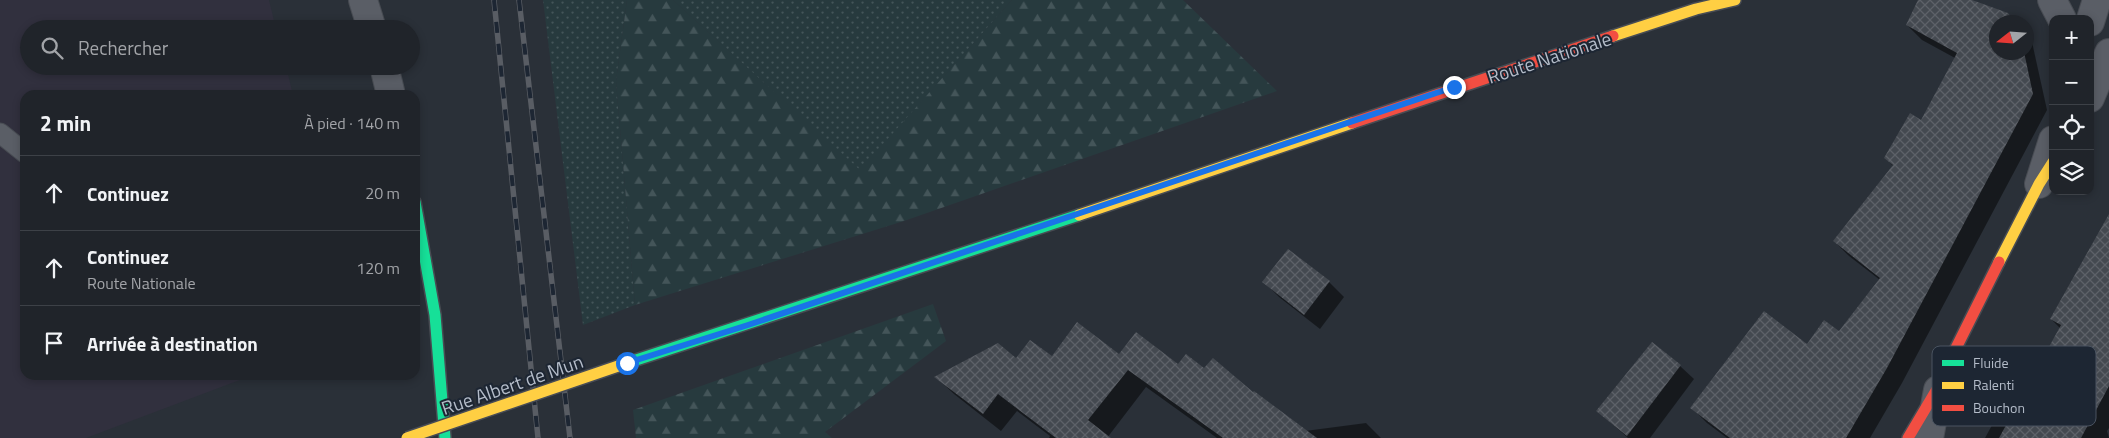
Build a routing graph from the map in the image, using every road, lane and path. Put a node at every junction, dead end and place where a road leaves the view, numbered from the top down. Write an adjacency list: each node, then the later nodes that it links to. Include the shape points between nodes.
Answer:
1 (362, 0): 9 (street)
2 (1714, 0): 6 (main road, Route Nationale)
3 (1735, 0): 6 (main road, Route Nationale)
4 (2052, 0): 7 (street)
5 (2097, 0): 8 (street)
6 (1696, 9): 20 (main road, Route Nationale)
7 (2060, 15)
8 (2092, 15)
9 (369, 20)
10 (2109, 53): 12 (street)
11 (386, 75): 13 (street)
12 (2094, 89)
13 (390, 90)
14 (0, 133): 15 (lane)
15 (20, 149)
16 (2051, 150): 17 (street)
17 (2046, 173): 19 (main road)
18 (420, 230): 24 (main road, via 435,315)
19 (1957, 346)
20 (627, 363): 23 (main road, Rue Albert de Mun, bridge)
21 (1932, 398): 25 (main road)
22 (1932, 423): 26 (street)
23 (407, 438)
24 (445, 438)
25 (1908, 438)
26 (1929, 438)

